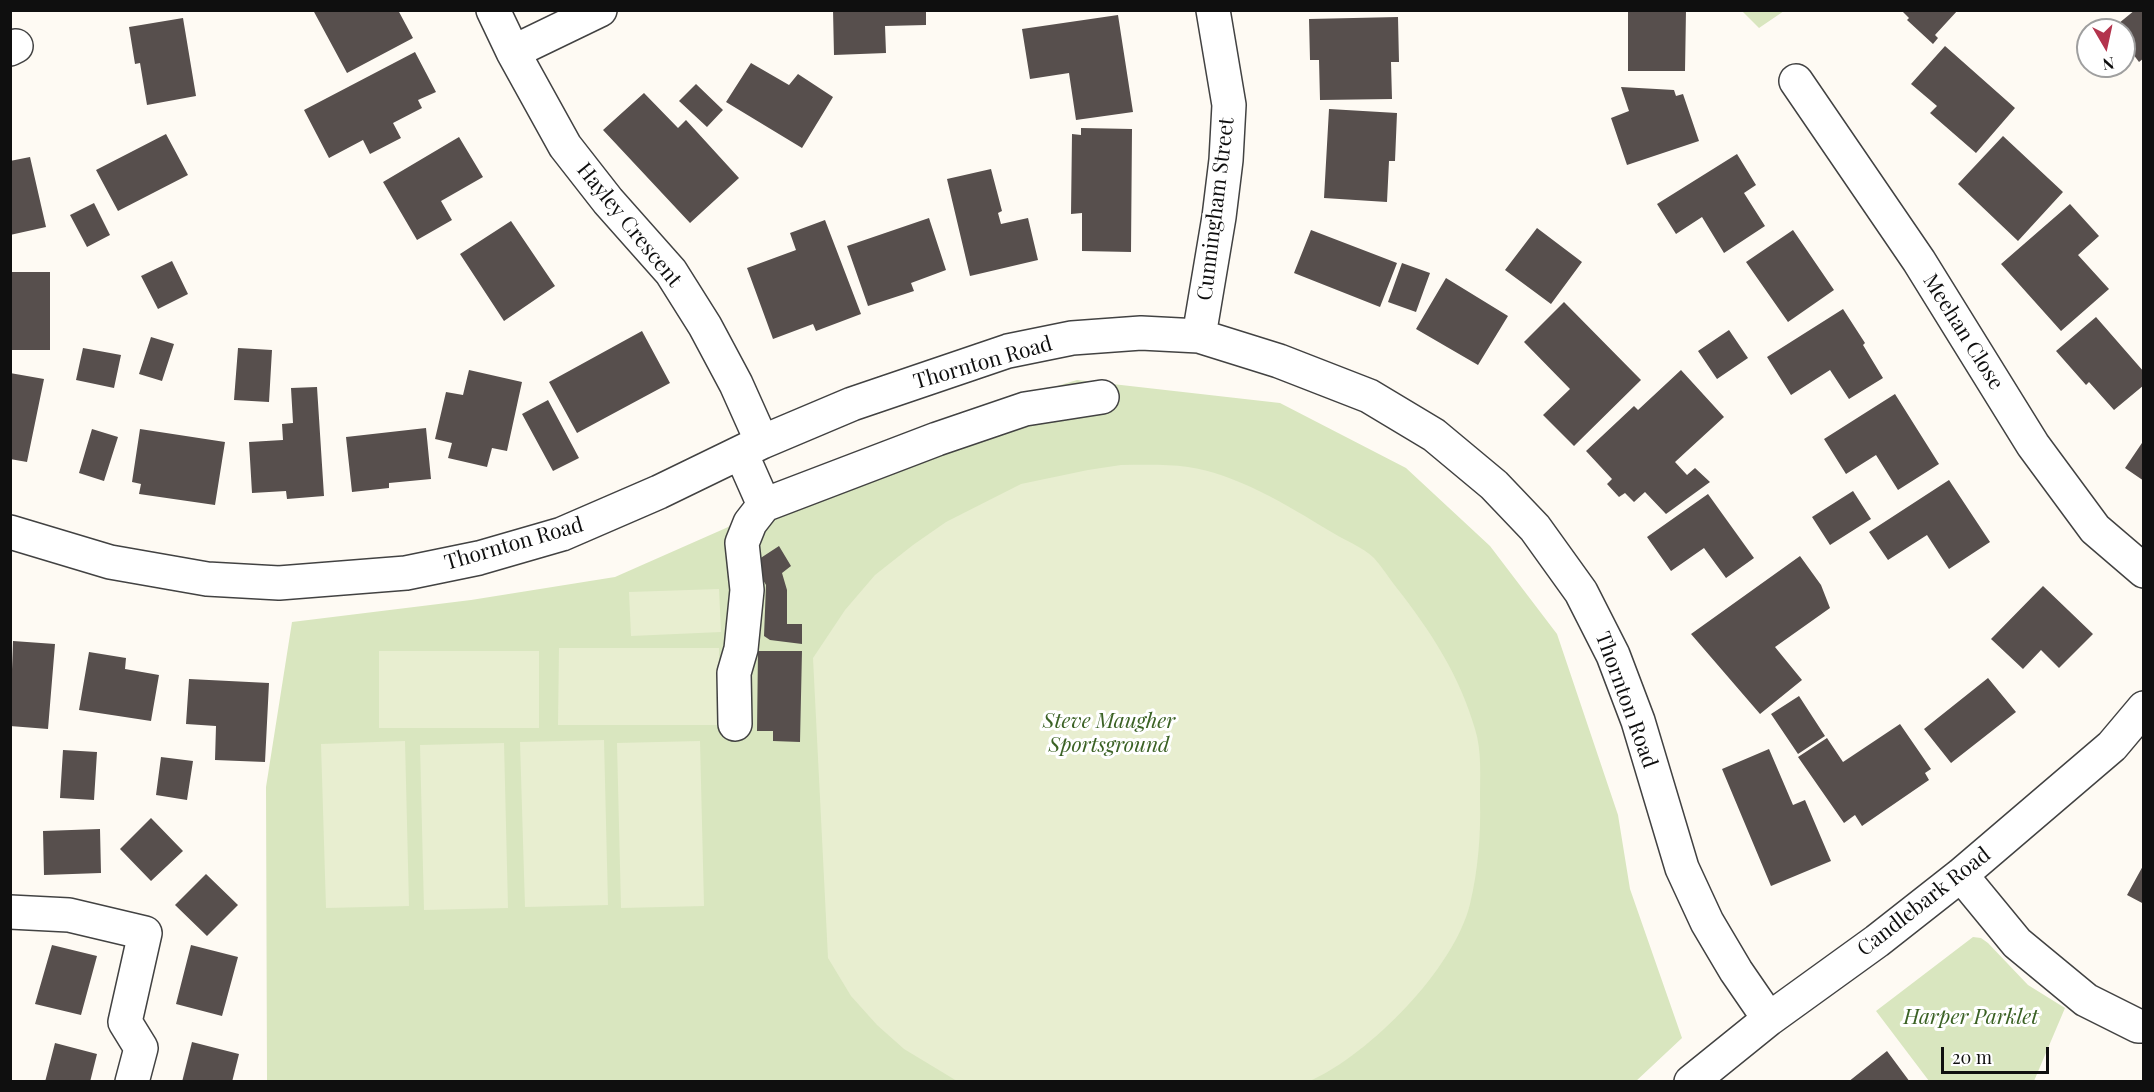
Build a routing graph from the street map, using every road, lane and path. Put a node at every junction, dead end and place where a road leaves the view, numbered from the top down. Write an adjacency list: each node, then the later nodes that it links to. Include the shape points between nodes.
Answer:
1 (493, 10): 4 (street, Hayley Crescent)
2 (600, 10): 4 (street)
3 (1213, 10): 6 (street, Cunningham Street, via 1229,105 1223,183)
4 (513, 52): 8 (street, Hayley Crescent, via 565,146 676,281 715,346)
5 (1796, 81): 11 (street, Meehan Close, via 1919,261 2033,445 2095,529)
6 (1199, 336): 8 (street, Thornton Road, via 1141,333 1072,338 1008,351 852,404); 16 (street, Thornton Road, via 1279,361 1369,396 1434,435 1494,485 1535,528 1581,592 1613,655 1638,721 1682,868 1707,922)
7 (1102, 397): 9 (street, via 1025,409)
8 (752, 447): 9 (street, Hayley Crescent); 10 (street, Thornton Road, via 562,534 479,558 406,573 279,583 207,579 110,562)
9 (764, 505): 13 (street, via 750,523 742,543 747,590 741,649 734,673)
10 (10, 532)
11 (2144, 571)
12 (2144, 708): 14 (street, Candlebark Road, via 2112,746)
13 (735, 724)
14 (1961, 875): 16 (street, Candlebark Road); 17 (street, via 2017,943 2086,1000)
15 (10, 912): 18 (street, via 69,915 145,933 125,1022 141,1048)
16 (1769, 1019): 19 (street, Candlebark Road)
17 (2144, 1026)
18 (132, 1082)
19 (1691, 1082)

